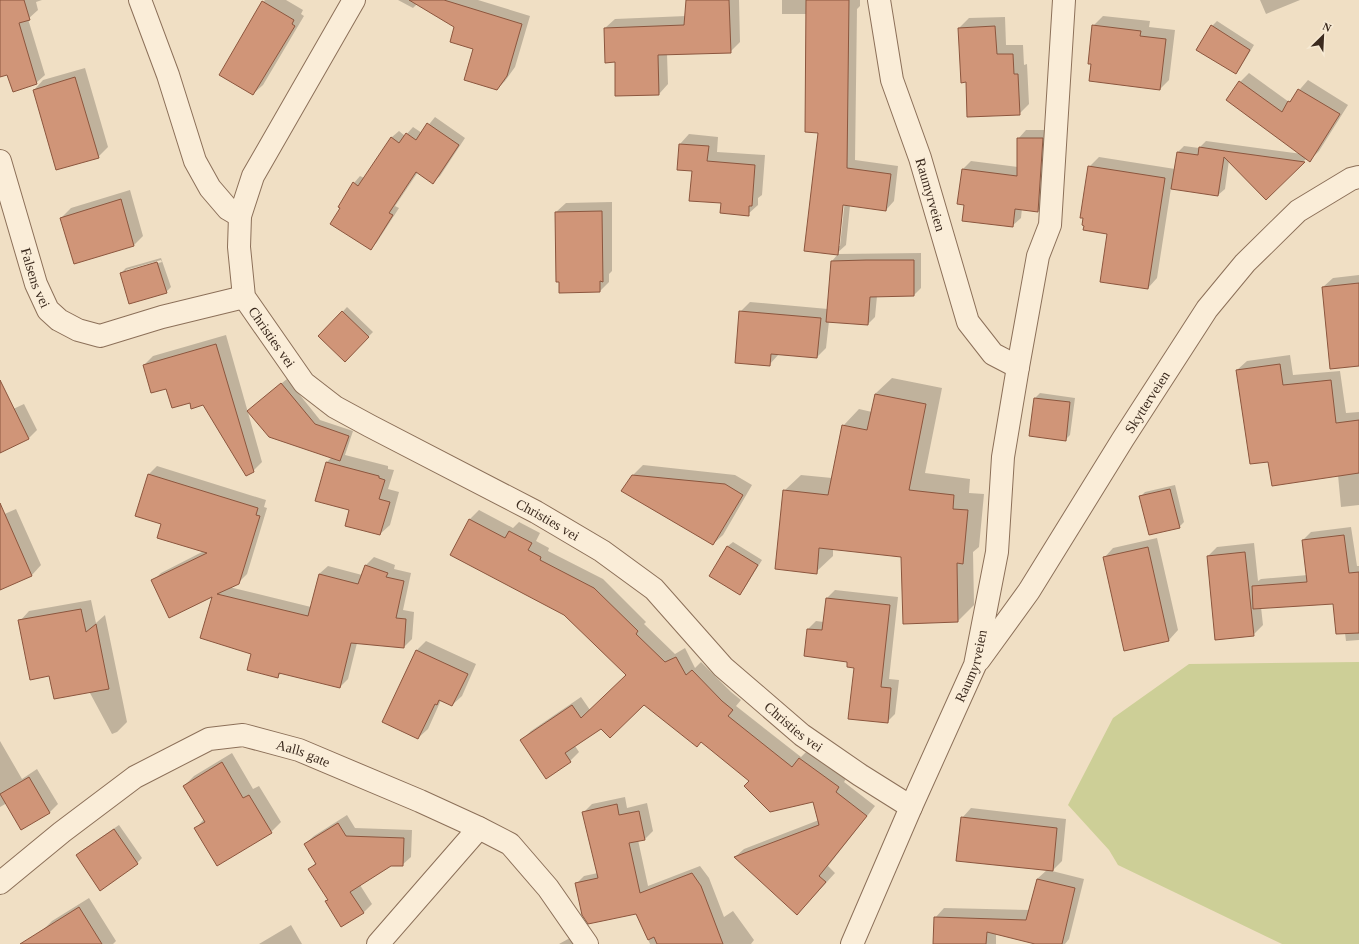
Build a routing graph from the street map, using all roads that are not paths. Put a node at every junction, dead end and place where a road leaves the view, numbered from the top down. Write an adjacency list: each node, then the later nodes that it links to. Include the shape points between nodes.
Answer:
1 (140, 0): 7 (street, via 168,75 195,161 210,188 228,209)
2 (354, 0): 7 (street, Christies vei, via 253,176)
3 (879, 0): 9 (street, Raumyrveien, via 892,80 920,158 968,322 993,354)
4 (1064, 0): 9 (street, Raumyrveien, via 1050,225 1038,256)
5 (0, 161): 8 (street, Falsens vei, via 36,284 48,310 59,320 78,330 100,336)
6 (1359, 177): 10 (street, Skytterveien, via 1351,179 1298,211 1245,263 1207,309 1029,591)
7 (240, 216): 8 (street, Christies vei, via 239,247)
8 (244, 297): 11 (street, Christies vei, via 304,383 335,407 536,512 602,551 654,588 723,667 802,735)
9 (1018, 368): 10 (street, Raumyrveien, via 1003,457 997,552)
10 (975, 665): 11 (street, Raumyrveien)
11 (911, 807): 16 (street, Raumyrveien)
12 (479, 828): 13 (street, Aalls gate, via 299,750 243,735 209,739 135,777); 14 (street); 15 (street, Aalls gate, via 510,844 548,888)
13 (0, 883)
14 (378, 944)
15 (587, 944)
16 (852, 944)

